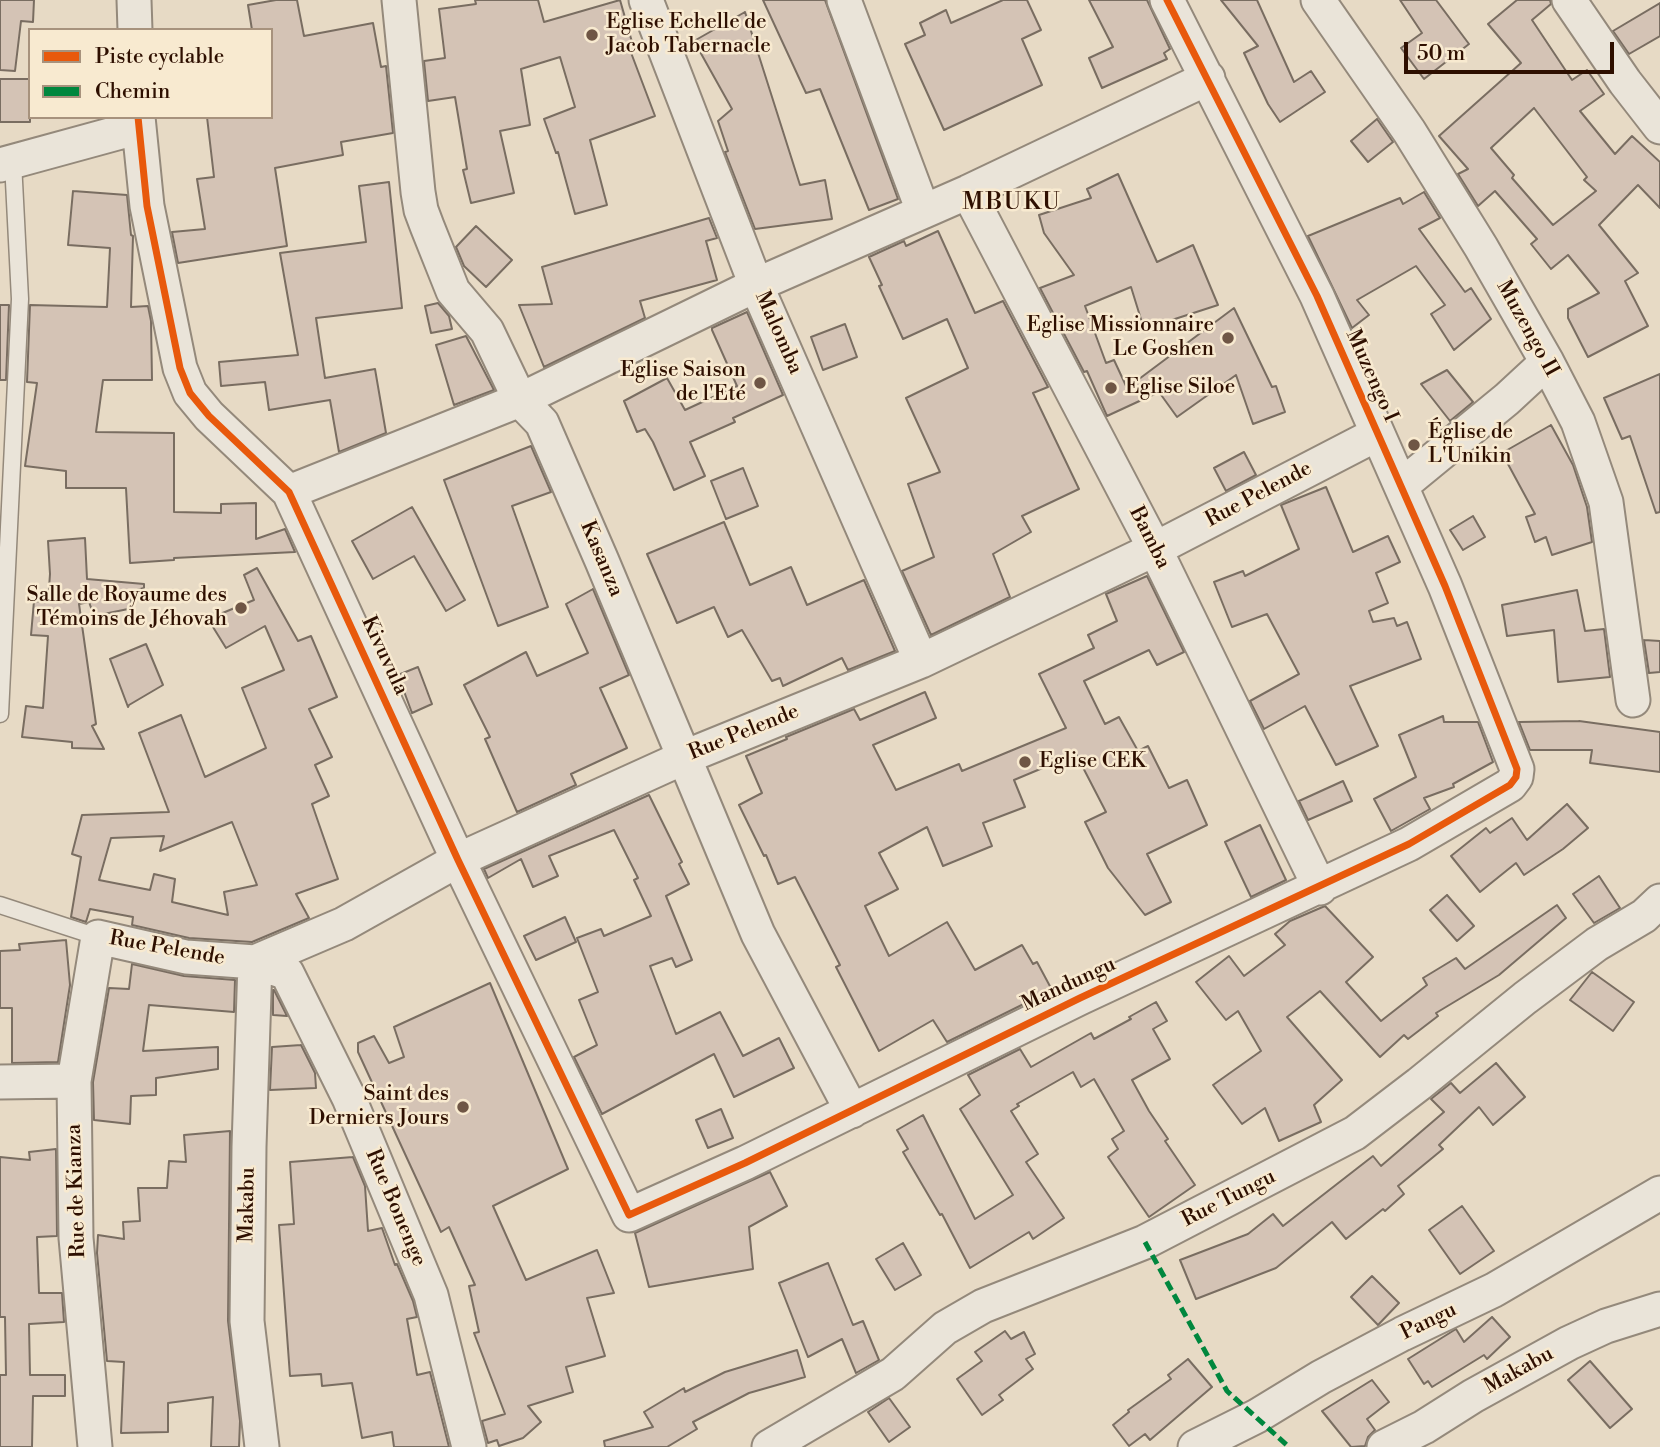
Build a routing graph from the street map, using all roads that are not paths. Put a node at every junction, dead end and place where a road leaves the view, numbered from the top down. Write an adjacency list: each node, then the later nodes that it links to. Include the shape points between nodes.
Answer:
1 (134, 0): 8 (street)
2 (399, 0): 17 (street, Kasanza, via 421,210 453,291 488,331)
3 (646, 0): 15 (street, Malomba)
4 (844, 0): 14 (street)
5 (1167, 0): 9 (street, Muzengo I)
6 (1318, 0): 16 (street, Muzengo II, via 1409,131)
7 (1569, 0): 11 (street)
8 (135, 28)
9 (1208, 78): 13 (street); 18 (street, Muzengo I, via 1317,296)
10 (138, 122): 12 (street); 20 (street, Kivuvula, via 147,206 180,368 190,393)
11 (1660, 127)
12 (7, 164): 24 (lane, via 20,299)
13 (968, 192): 14 (street); 21 (street, Bamba)
14 (923, 211): 15 (street)
15 (757, 285): 17 (street); 22 (street, Malomba)
16 (1546, 362): 19 (street); 23 (street, Muzengo II, via 1578,422 1606,502)
17 (520, 400): 20 (street); 25 (street, Kasanza, via 541,423)
18 (1377, 434): 19 (street, Muzengo I); 21 (street, Rue Pelende)
19 (1401, 486): 26 (street, Muzengo I, via 1450,598)
20 (289, 492): 27 (street, Kivuvula)
21 (1155, 549): 22 (street, Rue Pelende); 28 (street, Bamba)
22 (921, 660): 25 (street, Rue Pelende)
23 (1633, 700)
24 (0, 714)
25 (685, 757): 27 (street, Rue Pelende); 35 (street, Kasanza, via 758,934)
26 (1516, 776): 28 (street, Mandungu, via 1510,785 1409,844)
27 (458, 860): 32 (street, Rue Pelende, via 344,924); 37 (street, Kivuvula)
28 (1320, 888): 35 (street, Mandungu, via 1080,998)
29 (1660, 901): 42 (street, Rue Tungu, via 1525,998 1355,1133 1145,1242 983,1306 945,1328 893,1374)
30 (0, 905): 31 (lane)
31 (98, 937): 32 (street, Rue Pelende, via 186,957); 33 (street, Rue de Kianza)
32 (255, 962): 40 (street, Makabu, via 247,1321); 41 (street, Rue Bonenge, via 288,973 349,1098 431,1296)
33 (74, 1081): 34 (street); 39 (street, Rue de Kianza, via 76,1238)
34 (0, 1082)
35 (852, 1111): 37 (street, Mandungu)
36 (1660, 1193): 43 (street, Pangu, via 1494,1290 1402,1334)
37 (629, 1215)
38 (1660, 1309): 44 (street, Makabu, via 1569,1343)
39 (95, 1447)
40 (262, 1447)
41 (469, 1447)
42 (769, 1447)
43 (1195, 1447)
44 (1384, 1447)

